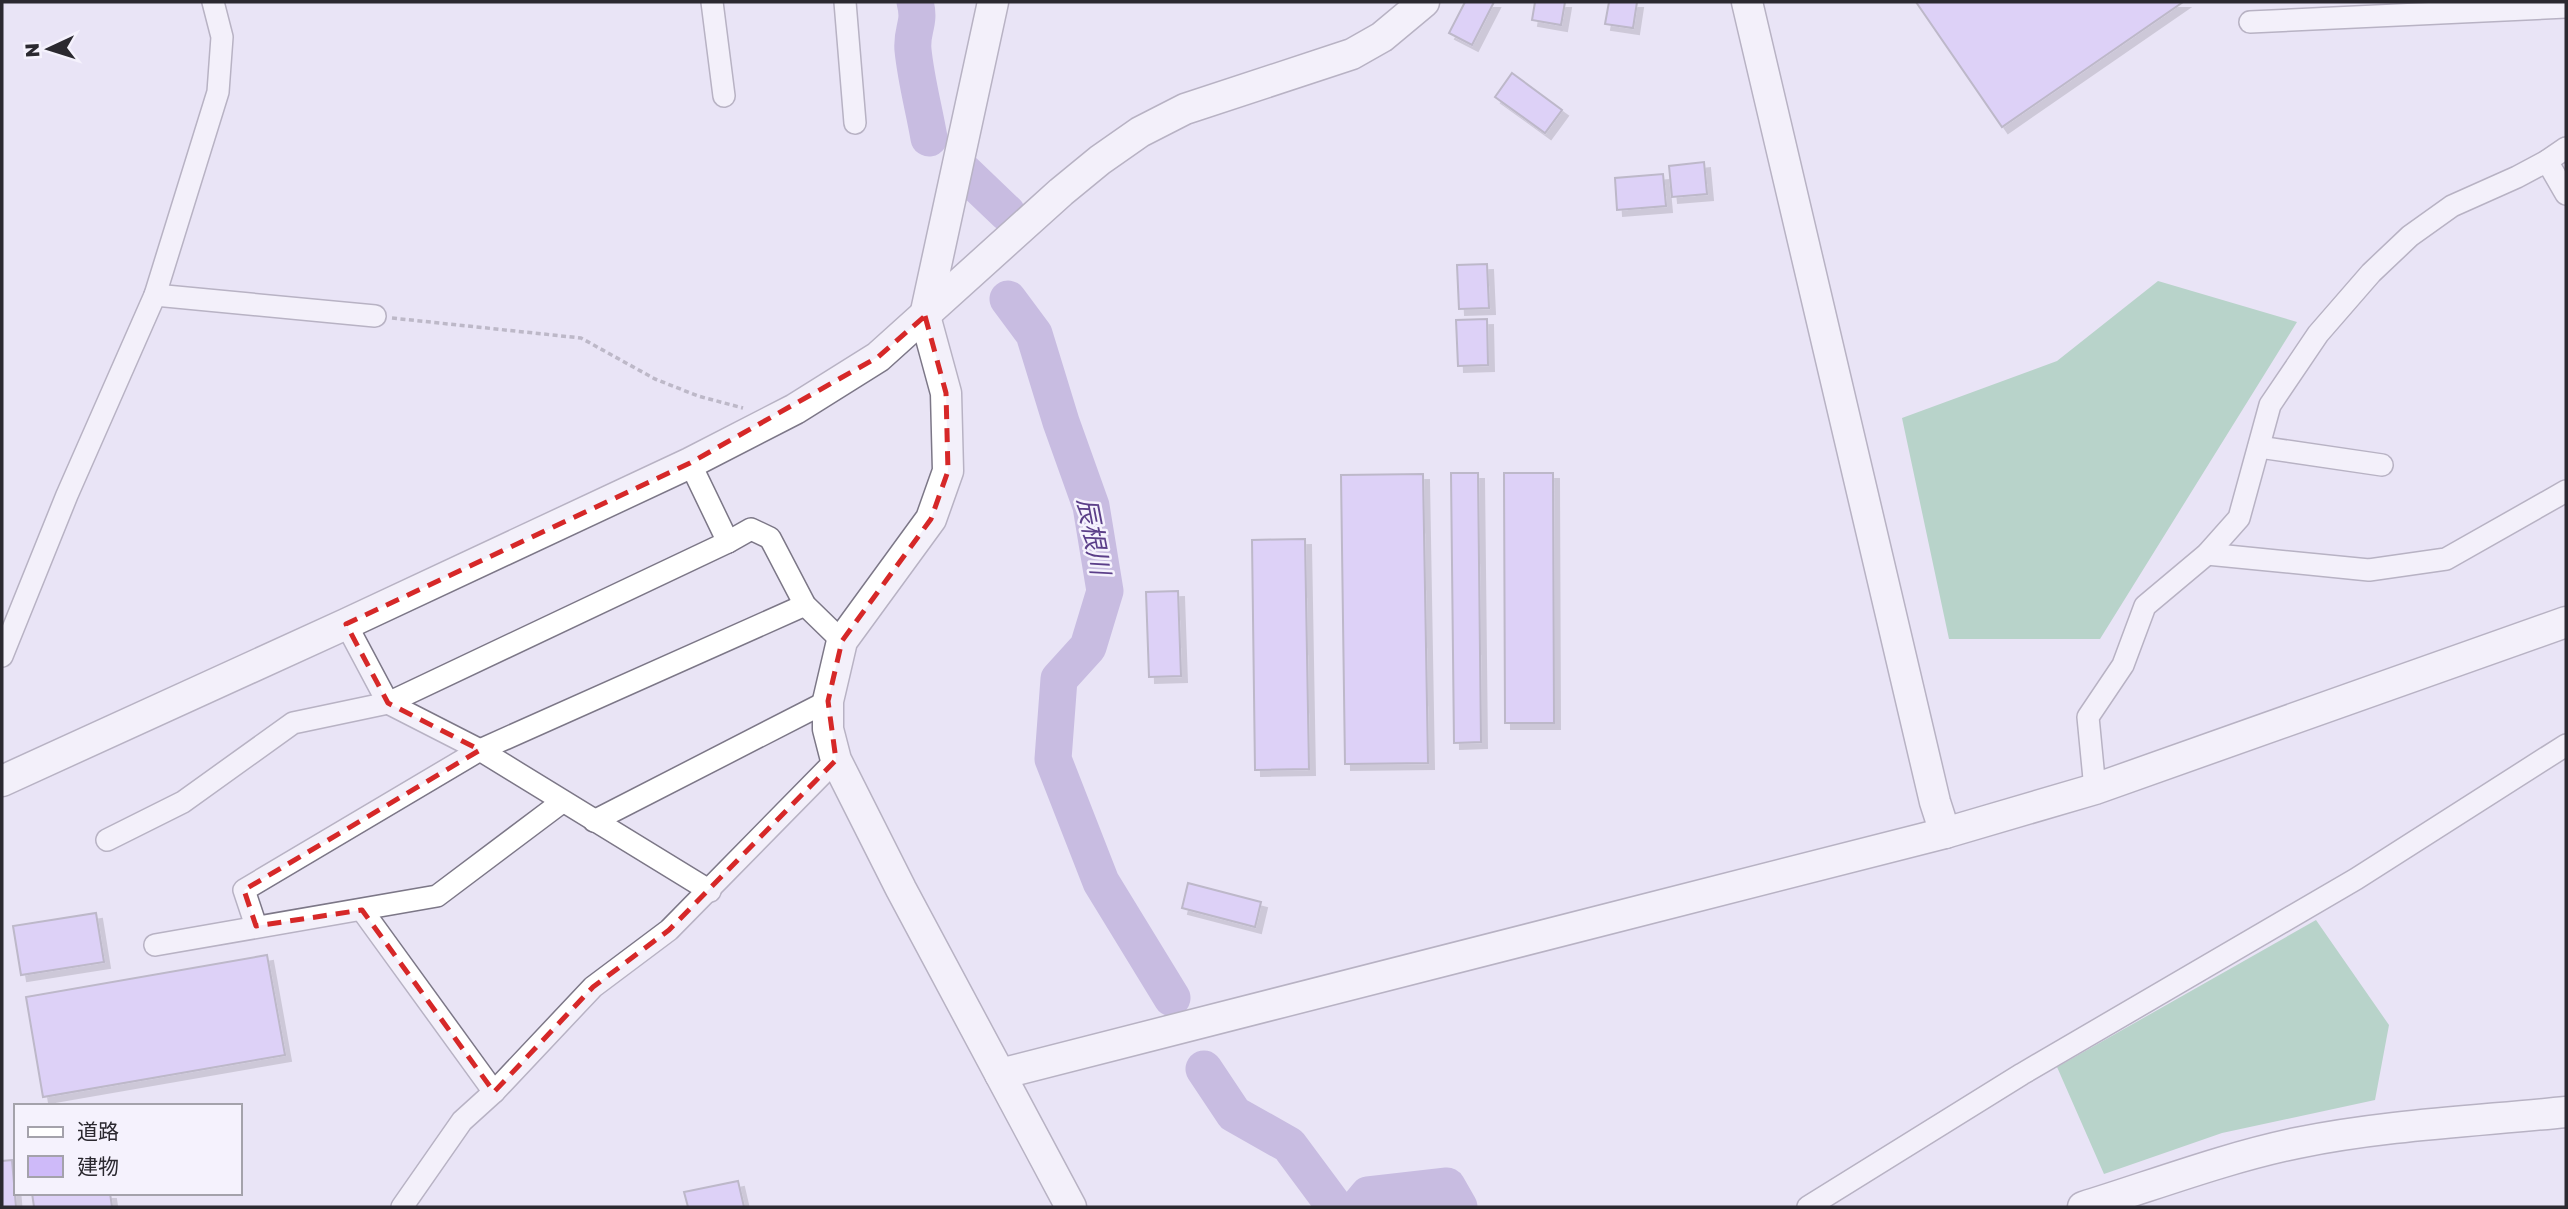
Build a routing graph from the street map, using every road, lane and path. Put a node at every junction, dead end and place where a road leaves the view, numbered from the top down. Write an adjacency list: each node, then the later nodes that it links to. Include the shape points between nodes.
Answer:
1 (213, 2): 14 (street, via 222,37 218,92)
2 (712, 2): 9 (street)
3 (845, 2): 10 (street)
4 (993, 2): 16 (street)
5 (1424, 2): 16 (street, via 1352,54 1185,109 1140,132 1061,192)
6 (1747, 2): 38 (street)
7 (2566, 6): 8 (street)
8 (2250, 22)
9 (724, 96)
10 (855, 123)
11 (2566, 148): 12 (street)
12 (2547, 161): 13 (street); 18 (street, via 2452,206 2410,236 2371,274 2318,334 2270,405)
13 (2566, 194)
14 (155, 295): 15 (street); 28 (street)
15 (375, 316): 17 (path, via 581,338 655,379 748,409)
16 (925, 316): 17 (street, via 878,357); 27 (street, via 946,393 948,471 931,519)
17 (769, 422): 19 (street)
18 (2259, 447): 20 (street); 23 (street, via 2239,518)
19 (690, 463): 22 (street); 26 (street)
20 (2382, 465)
21 (2566, 491): 23 (street, via 2446,559 2369,570)
22 (729, 542): 24 (street, via 751,528 771,538); 30 (street)
23 (2207, 554): 35 (street, via 2145,606 2123,665 2088,717)
24 (805, 605): 27 (street); 32 (street)
25 (2566, 622): 35 (street)
26 (346, 624): 30 (street); 34 (street)
27 (842, 641): 29 (street)
28 (2, 656)
29 (828, 701): 33 (street, via 828,729); 37 (street)
30 (388, 703): 32 (street); 39 (street, via 293,723 183,802)
31 (2566, 745): 49 (street, via 2356,879 2022,1074)
32 (480, 750): 36 (street); 42 (street, via 244,890)
33 (836, 760): 40 (street); 44 (street)
34 (2, 781)
35 (2095, 789): 38 (street)
36 (562, 802): 37 (street); 41 (street, via 437,896)
37 (594, 821): 40 (street)
38 (1945, 833): 44 (street)
39 (107, 840)
40 (710, 891): 45 (street, via 669,930 593,987)
41 (362, 910): 42 (street); 45 (street)
42 (256, 926): 43 (street)
43 (155, 945)
44 (1000, 1074): 48 (street)
45 (494, 1092): 47 (street, via 461,1121)
46 (2566, 1112): 50 (street, via 2374,1130 2297,1143)
47 (402, 1207)
48 (1071, 1207)
49 (1808, 1207)
50 (2083, 1207)

